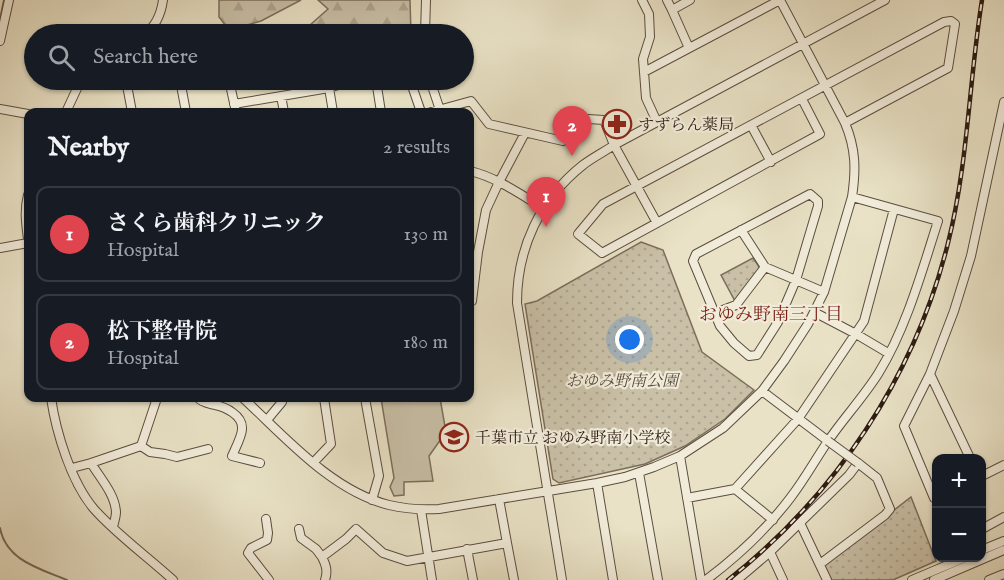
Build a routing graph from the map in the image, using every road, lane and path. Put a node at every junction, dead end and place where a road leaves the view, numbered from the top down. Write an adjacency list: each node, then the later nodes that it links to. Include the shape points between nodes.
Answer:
1 (9, 0): 12 (street)
2 (163, 0): 10 (street)
3 (426, 0): 11 (street)
4 (642, 0): 15 (street, via 649,14 650,37 643,59)
5 (667, 0): 9 (street)
6 (690, 0): 9 (street)
7 (780, 0): 13 (street); 14 (street)
8 (885, 0): 13 (street)
9 (672, 10): 14 (street)
10 (156, 24)
11 (425, 24)
12 (0, 41)
13 (802, 44): 16 (street); 41 (street)
14 (689, 48): 15 (street)
15 (644, 72): 41 (street, via 646,98)
16 (825, 86): 27 (street); 42 (street); 42 (street, via 944,22 955,24 948,68)
17 (76, 90): 29 (street)
18 (128, 90): 30 (street)
19 (182, 90): 31 (street)
20 (231, 90): 32 (street)
21 (317, 90): 26 (street)
22 (329, 90): 34 (street)
23 (378, 90): 35 (street)
24 (413, 90): 36 (street)
25 (433, 90): 37 (street)
26 (281, 96): 32 (street); 33 (street)
27 (802, 99): 43 (street); 46 (street, via 820,134)
28 (1004, 102): 65 (street, via 970,256)
29 (68, 108)
30 (131, 108)
31 (185, 108)
32 (235, 108)
33 (283, 108)
34 (332, 108)
35 (380, 108)
36 (420, 108)
37 (439, 108)
38 (447, 108): 44 (street, via 471,101 489,124)
39 (0, 109): 40 (street)
40 (24, 113)
41 (657, 122): 45 (street)
42 (845, 123): 50 (street, via 855,160)
43 (751, 125): 46 (street); 49 (street)
44 (525, 133): 45 (street, via 563,141 588,119 604,120); 48 (street)
45 (614, 145): 49 (street); 51 (street, via 583,165)
46 (771, 162): 53 (street)
47 (474, 172): 48 (street)
48 (499, 182): 51 (street); 57 (street)
49 (636, 186): 53 (street); 53 (street, via 603,204 578,234 602,253)
50 (852, 197): 52 (street); 60 (street)
51 (543, 208): 91 (street, via 520,262 517,303)
52 (894, 209): 63 (street, via 864,321); 64 (street, via 938,221 909,308)
53 (657, 223)
54 (741, 230): 58 (street); 59 (street, via 810,194 818,201); 62 (street, via 696,254 693,261)
55 (24, 242): 56 (street)
56 (0, 248)
57 (474, 251)
58 (765, 267): 59 (street); 62 (street, via 736,305)
59 (796, 280): 60 (street); 62 (street, via 778,322 757,355 749,356 734,343)
60 (824, 292): 61 (street)
61 (814, 312): 63 (street); 66 (street)
62 (715, 313)
63 (856, 334): 64 (street); 74 (street)
64 (888, 353): 76 (street, via 878,373)
65 (930, 374): 79 (street); 92 (street, via 904,426)
66 (762, 391): 74 (street); 80 (street, via 723,428)
67 (52, 402): 86 (street)
68 (156, 402): 77 (street)
69 (205, 402): 82 (street, via 233,412 241,423 243,428 232,456)
70 (247, 402): 75 (street)
71 (282, 402): 75 (street)
72 (325, 402): 83 (street, via 331,444)
73 (366, 402): 95 (street, via 379,476)
74 (798, 419): 76 (street); 90 (street)
75 (267, 420): 83 (street)
76 (828, 441): 84 (street, bridge); 99 (street)
77 (141, 446): 78 (street, via 150,452 177,457); 81 (street)
78 (208, 449)
79 (968, 454)
80 (680, 456): 87 (street); 93 (street)
81 (91, 463): 86 (street); 101 (street, via 114,503)
82 (260, 463)
83 (313, 463): 95 (street, via 344,487)
84 (858, 463): 100 (street); 113 (street, via 877,478 890,509)
85 (1004, 465): 88 (street)
86 (72, 468): 101 (street, via 86,497)
87 (639, 473): 89 (street); 123 (street)
88 (986, 474)
89 (597, 483): 91 (street); 122 (street)
90 (735, 489): 93 (street); 99 (street)
91 (547, 490): 94 (street); 121 (street)
92 (932, 490)
93 (687, 498): 124 (street)
94 (499, 499): 96 (street); 105 (street)
95 (372, 500): 96 (street)
96 (421, 510): 110 (street)
97 (1004, 517): 102 (street)
98 (266, 519): 116 (street, via 267,540 248,553)
99 (773, 520): 125 (street)
100 (800, 523): 108 (street); 113 (street)
101 (112, 527): 115 (street)
102 (986, 527)
103 (299, 529): 111 (street, via 302,538)
104 (1004, 538): 106 (street)
105 (507, 543): 107 (street); 120 (street)
106 (986, 547)
107 (467, 549): 110 (street); 119 (street)
108 (770, 552): 126 (street); 127 (street)
109 (1004, 552): 130 (street)
110 (428, 556): 111 (street, via 407,561 383,553 356,529); 118 (street)
111 (322, 557): 117 (street)
112 (955, 562): 129 (street)
113 (820, 564): 128 (street)
114 (1004, 574): 131 (street)
115 (173, 580)
116 (269, 580)
117 (325, 580)
118 (432, 580)
119 (473, 580)
120 (514, 580)
121 (562, 580)
122 (613, 580)
123 (658, 580)
124 (701, 580)
125 (706, 580)
126 (737, 580)
127 (783, 580)
128 (827, 580)
129 (912, 580)
130 (934, 580)
131 (989, 580)

